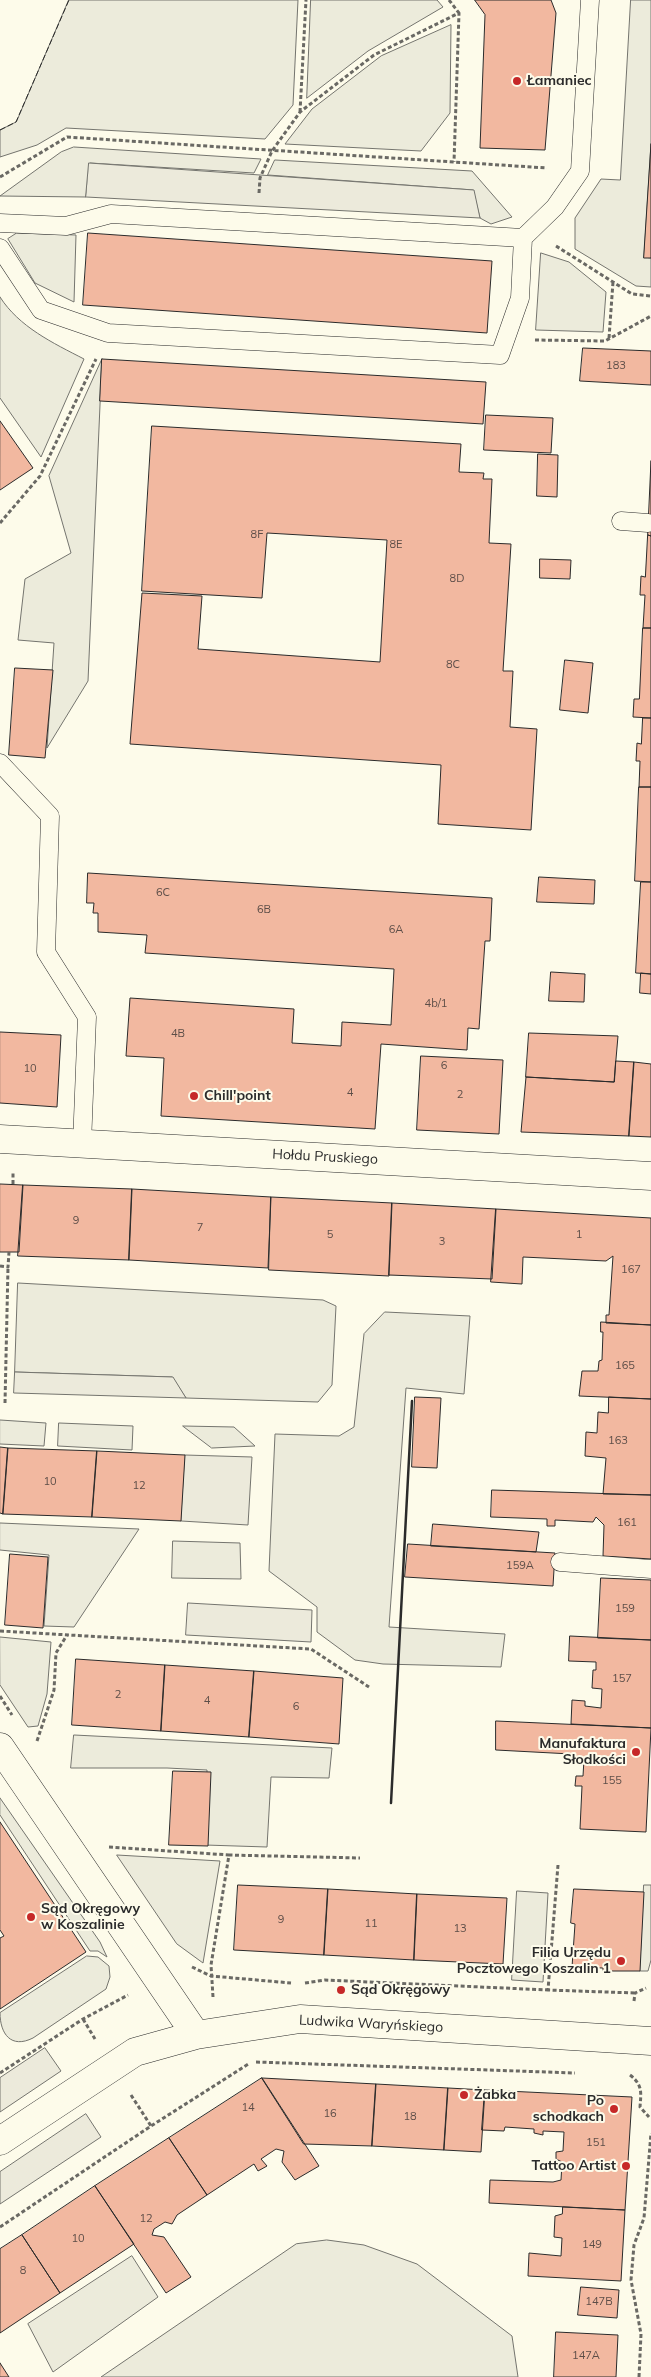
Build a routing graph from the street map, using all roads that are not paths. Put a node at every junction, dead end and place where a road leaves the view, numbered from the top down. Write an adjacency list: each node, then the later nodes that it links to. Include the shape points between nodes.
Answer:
1 (590, 0): 3 (lane, via 580,171 555,207)
2 (0, 223): 3 (lane, via 66,226 111,214)
3 (523, 238): 4 (lane, via 520,298 500,355 108,333 41,310)
4 (0, 248)
5 (621, 521): 6 (lane)
6 (648, 523)
7 (0, 763): 9 (lane, via 50,816 46,952 87,1017)
8 (0, 1139): 9 (street, Hołdu Pruskiego)
9 (82, 1144): 10 (street, Hołdu Pruskiego)
10 (651, 1176)
11 (560, 1562): 12 (lane)
12 (651, 1569)
13 (0, 1747): 14 (street)
14 (206, 2034): 15 (street, Ludwika Waryńskiego, via 300,2019); 16 (street, Ludwika Waryńskiego, via 135,2052)
15 (651, 2041)
16 (0, 2141)

